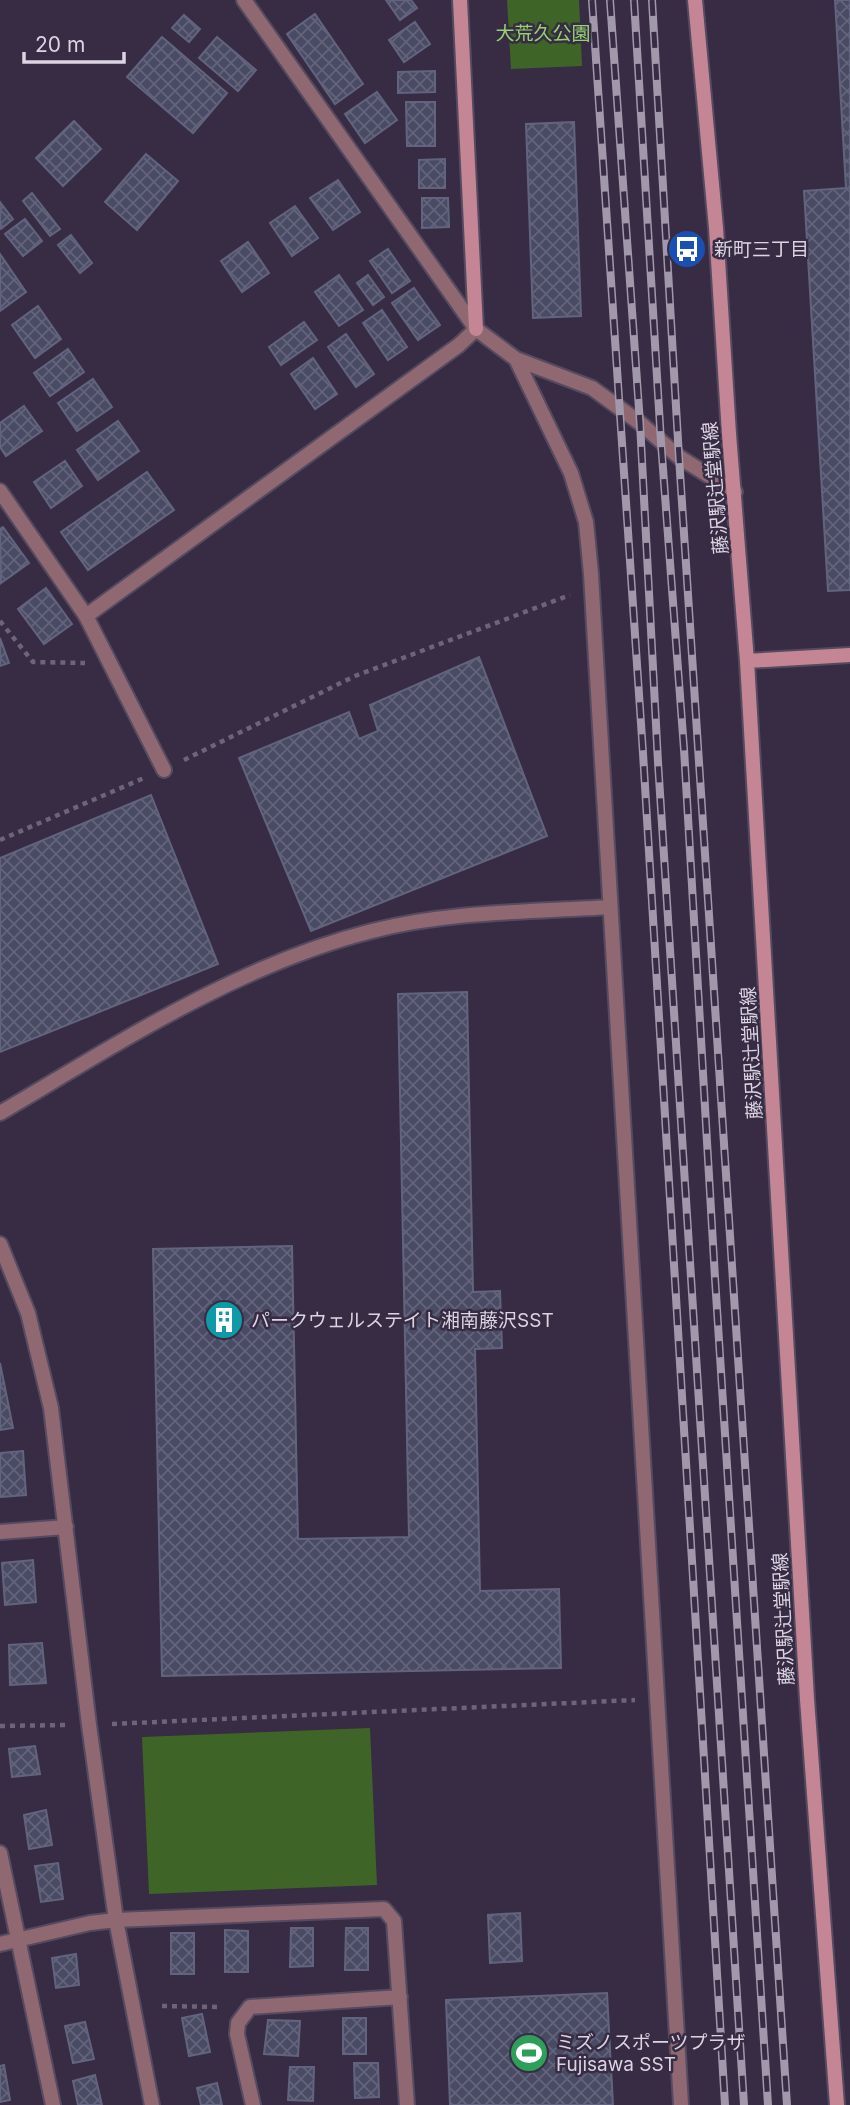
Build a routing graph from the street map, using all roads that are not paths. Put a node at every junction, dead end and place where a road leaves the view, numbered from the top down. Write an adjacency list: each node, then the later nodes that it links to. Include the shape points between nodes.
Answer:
1 (244, 0): 4 (street)
2 (460, 0): 4 (street)
3 (695, 0): 7 (street, 藤沢駅辻堂駅線)
4 (477, 329): 5 (street); 8 (street)
5 (516, 359): 7 (street, via 592,388 679,457); 12 (street, via 571,473 586,522)
6 (0, 491): 8 (street)
7 (735, 492): 10 (street, 藤沢駅辻堂駅線)
8 (86, 617): 11 (street)
9 (850, 655): 10 (street)
10 (747, 661): 27 (street, 藤沢駅辻堂駅線, via 806,1685)
11 (164, 770)
12 (610, 908): 13 (street, via 444,918 373,930 296,955 207,994); 26 (street)
13 (0, 1112)
14 (0, 1244): 15 (street, via 28,1313 51,1408)
15 (66, 1527): 16 (street); 18 (street)
16 (0, 1532)
17 (0, 1853): 19 (street)
18 (116, 1920): 19 (street); 21 (street, via 384,1909 394,1921); 23 (street)
19 (17, 1940): 20 (street); 22 (street)
20 (0, 1944)
21 (400, 1997): 24 (street, via 250,2007 238,2023 237,2034); 25 (street)
22 (53, 2105)
23 (152, 2105)
24 (253, 2105)
25 (407, 2105)
26 (681, 2105)
27 (837, 2105)

